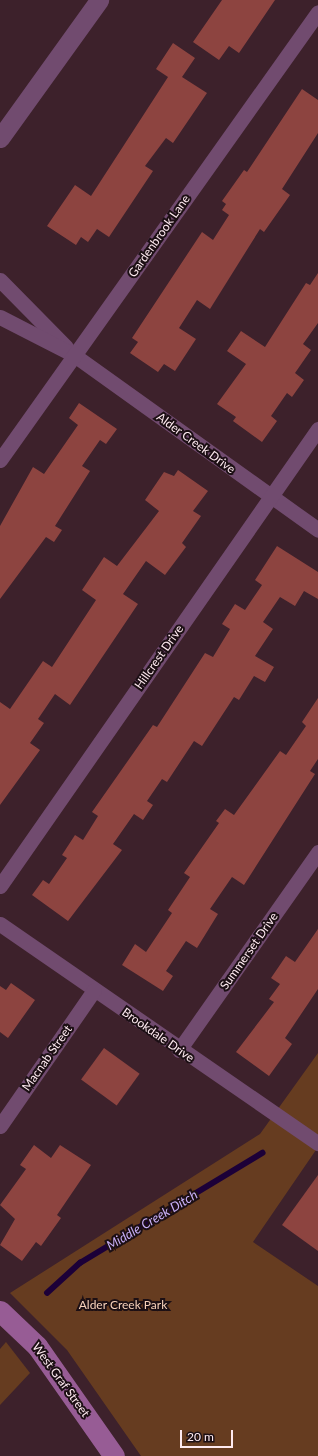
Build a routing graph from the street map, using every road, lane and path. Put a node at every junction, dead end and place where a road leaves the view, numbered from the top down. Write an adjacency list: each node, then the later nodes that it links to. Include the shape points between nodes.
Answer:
1 (99, 0): 3 (street)
2 (318, 12): 6 (street, Gardenbrook Lane)
3 (0, 138)
4 (0, 280): 6 (street, Alder Creek Drive)
5 (0, 317): 6 (street, Alder Creek Drive)
6 (74, 355): 8 (street, Gardenbrook Lane); 9 (street, Alder Creek Drive)
7 (318, 429): 9 (street, Hillcrest Drive)
8 (0, 460)
9 (270, 496): 10 (street, Alder Creek Drive); 12 (street, Hillcrest Drive)
10 (318, 530)
11 (318, 852): 15 (street, Summerset Drive)
12 (0, 886)
13 (0, 924): 14 (street, Brookdale Drive)
14 (94, 990): 15 (street, Brookdale Drive); 16 (street, Macnab Street)
15 (179, 1050): 17 (street, Brookdale Drive)
16 (0, 1126)
17 (318, 1143)
18 (0, 1311): 19 (main road, West Graf Street, via 42,1352)
19 (114, 1456)

